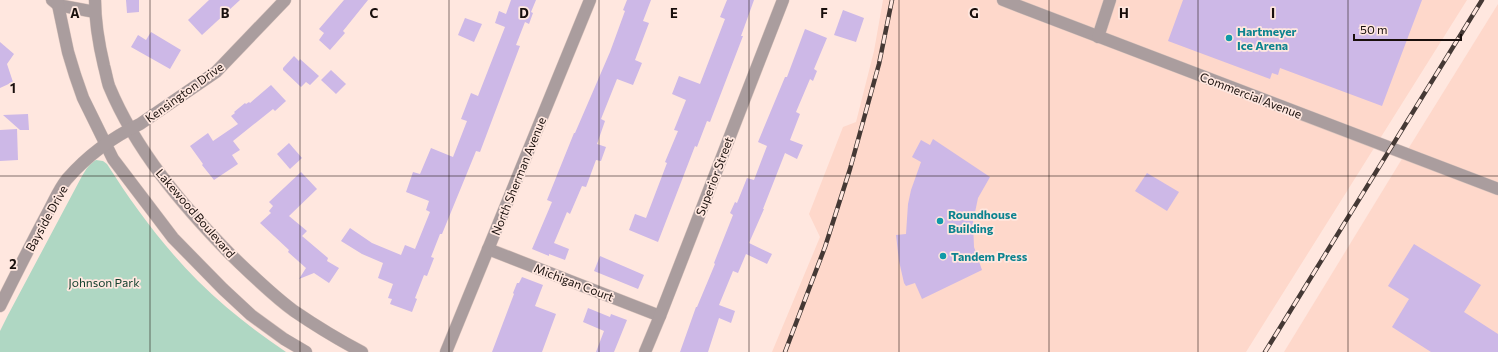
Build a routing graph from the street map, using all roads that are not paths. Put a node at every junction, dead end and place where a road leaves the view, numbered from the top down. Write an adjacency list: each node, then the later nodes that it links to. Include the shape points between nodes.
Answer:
1 (285, 0): 9 (street, Kensington Drive, via 216,72)
2 (590, 0): 12 (street, North Sherman Avenue)
3 (783, 0): 14 (street, Superior Street)
4 (1003, 0): 8 (street, Commercial Avenue)
5 (1110, 0): 8 (street)
6 (56, 2): 7 (street); 10 (street, via 75,75)
7 (95, 6): 9 (street, Lakewood Boulevard, via 108,85)
8 (1098, 36): 11 (street, Commercial Avenue)
9 (130, 129): 10 (street, Bayside Drive); 16 (street, Lakewood Boulevard, via 166,182 209,232 253,276 294,311)
10 (105, 145): 13 (street, Bayside Drive, via 67,179 61,188); 15 (street, via 127,179 173,238 251,315)
11 (1498, 189)
12 (488, 249): 14 (street, Michigan Court); 17 (street, North Sherman Avenue)
13 (0, 306)
14 (660, 316): 18 (street, Superior Street)
15 (306, 352)
16 (362, 352)
17 (446, 352)
18 (645, 352)

